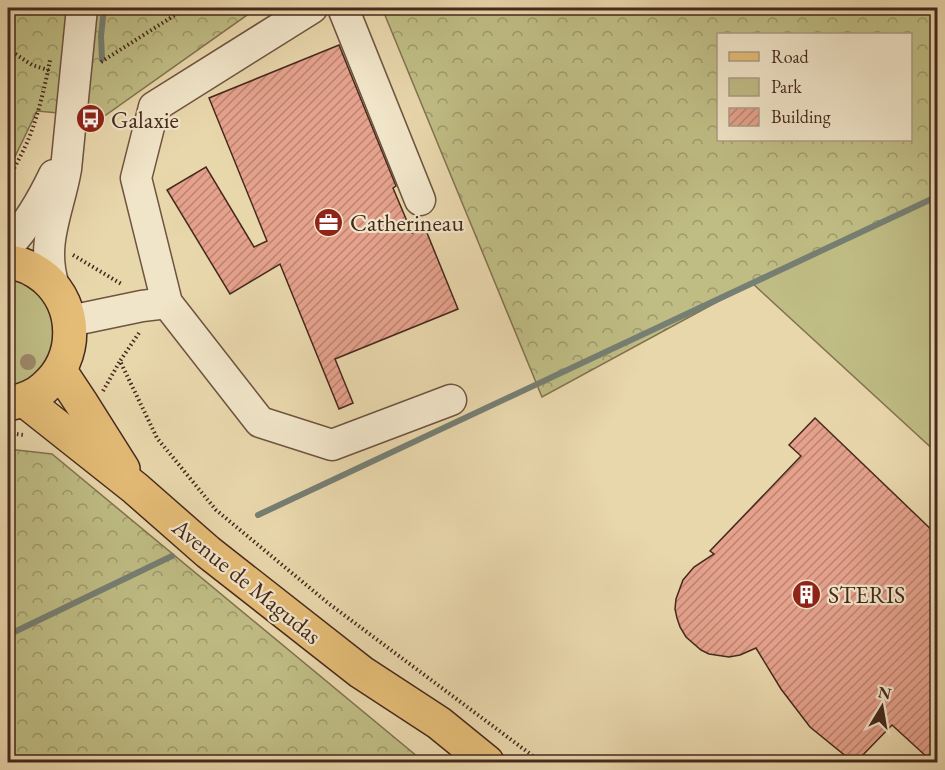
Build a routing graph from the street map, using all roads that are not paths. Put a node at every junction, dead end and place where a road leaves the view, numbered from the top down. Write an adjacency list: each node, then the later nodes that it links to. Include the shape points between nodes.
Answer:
1 (82, 8): 4 (street, via 67,66)
2 (312, 8): 9 (street, via 154,107 136,178)
3 (343, 8): 5 (street)
4 (68, 142): 6 (street, via 42,198); 8 (street, via 64,183 50,241)
5 (420, 200)
6 (8, 246)
7 (8, 262): 8 (main road, via 36,271)
8 (54, 286): 10 (main road)
9 (154, 305): 10 (street); 12 (street, via 260,423 332,444)
10 (70, 321): 11 (main road, via 67,355)
11 (60, 371): 13 (main road, via 44,388); 14 (main road, Avenue de Magudas)
12 (451, 400)
13 (16, 402): 14 (main road, Avenue de Magudas)
14 (135, 488): 15 (main road, Avenue de Magudas, via 208,552)
15 (361, 672): 16 (main road, Avenue de Magudas); 17 (main road, Avenue de Magudas, via 439,723)
16 (458, 762)
17 (487, 762)

